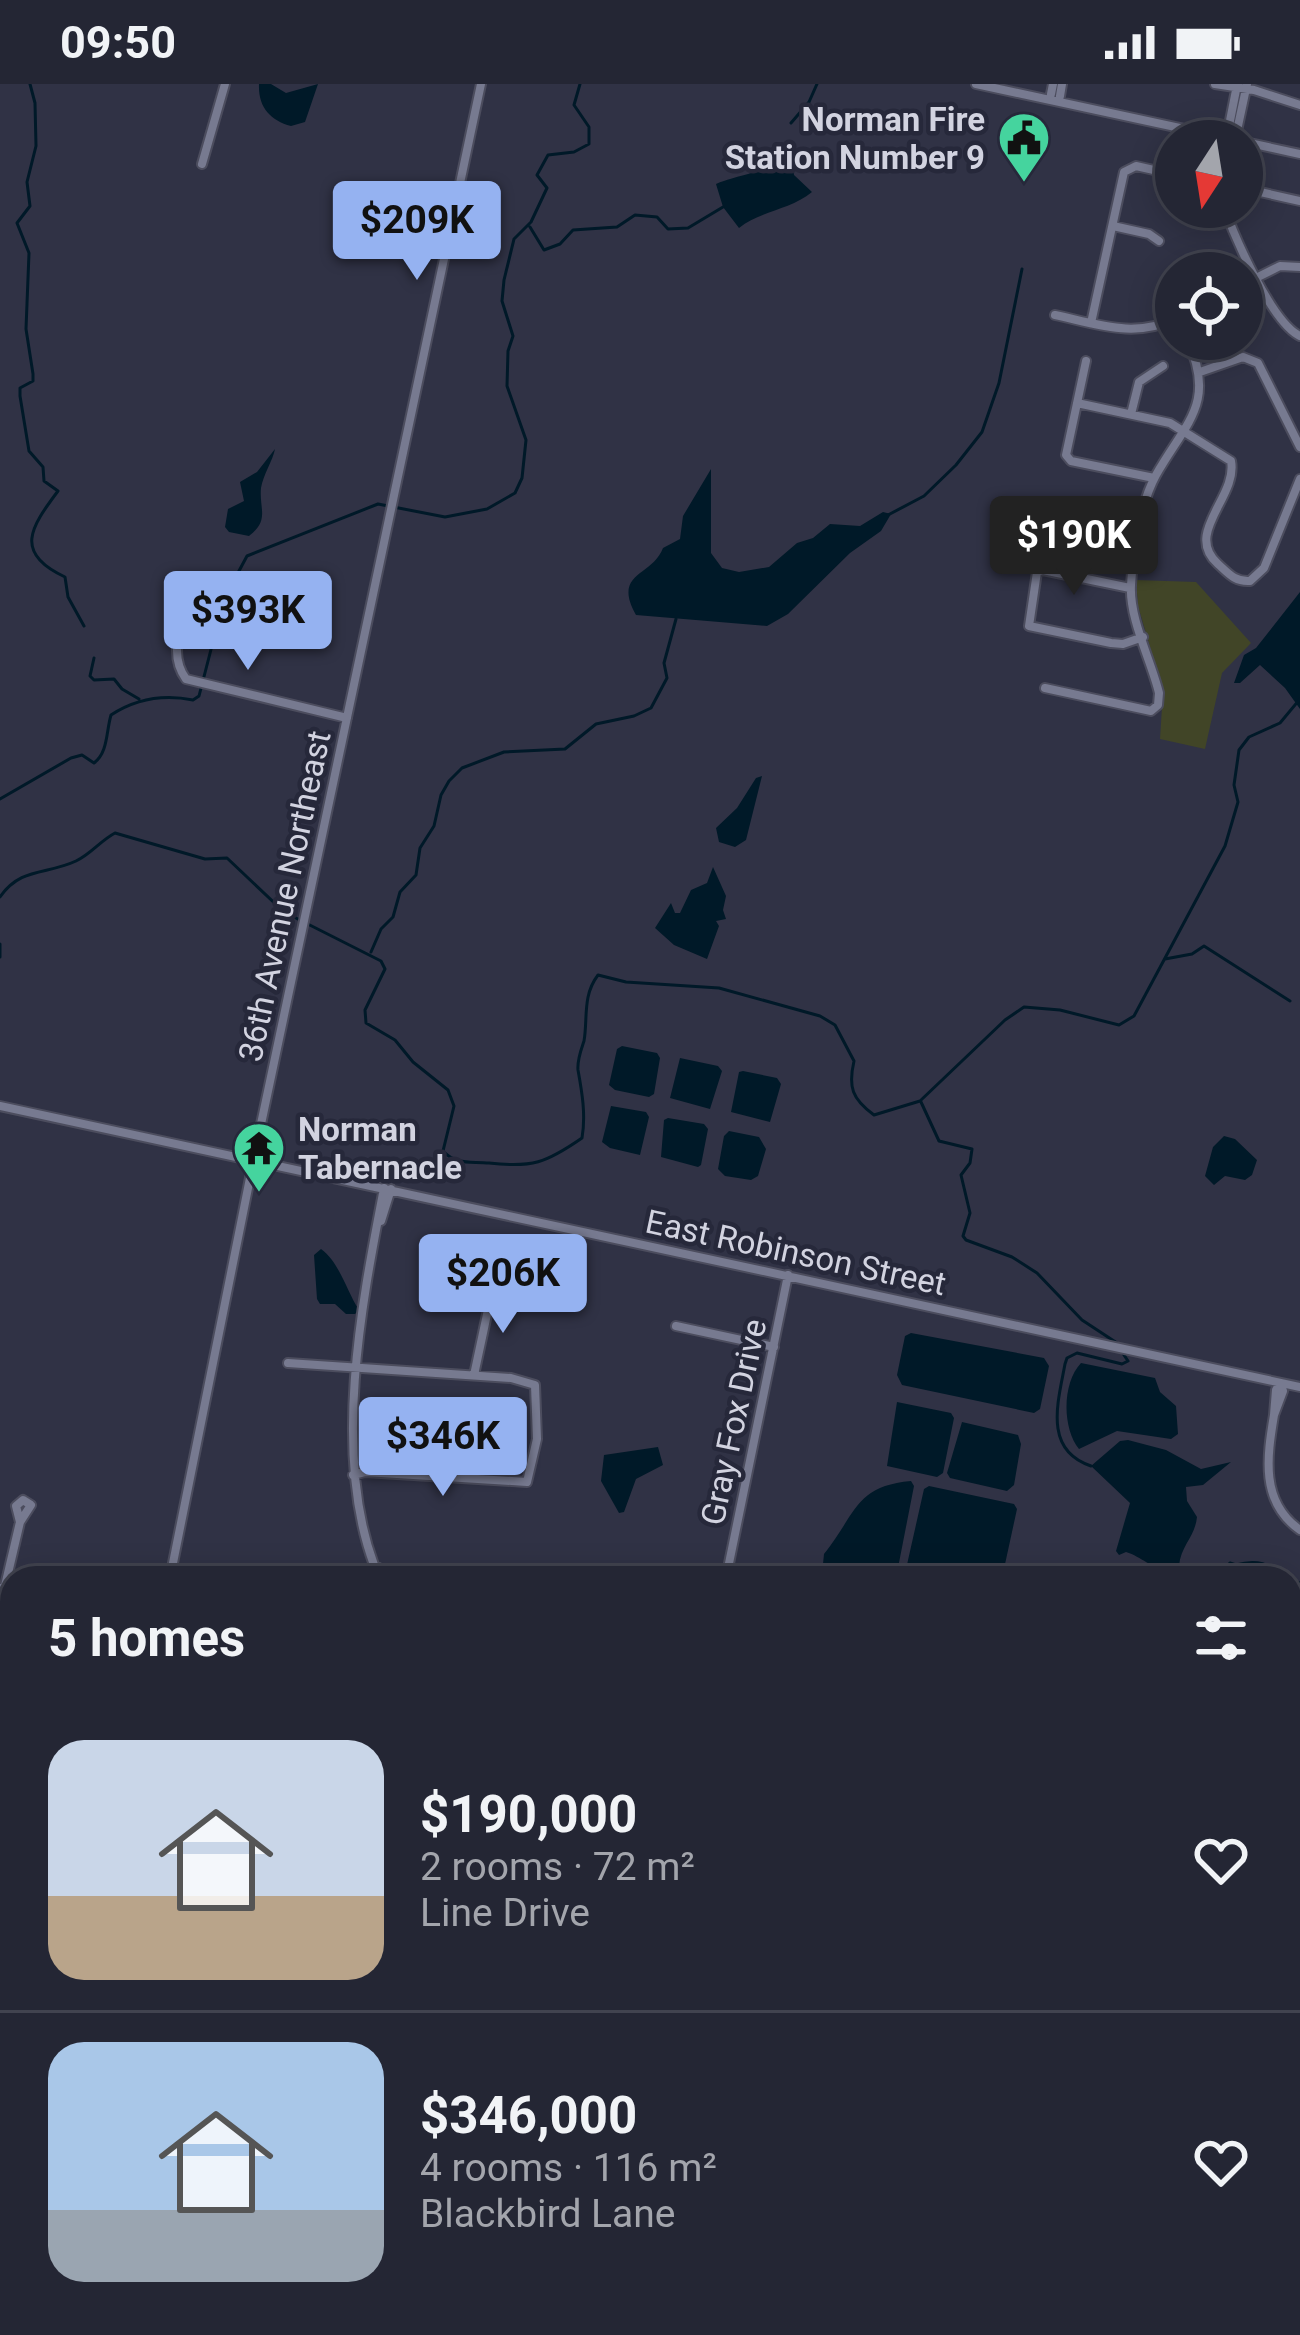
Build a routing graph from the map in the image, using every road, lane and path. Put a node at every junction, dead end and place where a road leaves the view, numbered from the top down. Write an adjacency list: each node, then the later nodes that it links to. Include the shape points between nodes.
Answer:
1 (225, 84): 13 (street)
2 (482, 84): 42 (street, 36th Avenue Northeast)
3 (976, 84): 10 (street)
4 (1062, 84): 7 (street)
5 (1215, 84): 6 (street)
6 (1242, 86): 8 (street); 9 (street)
7 (1054, 91)
8 (1300, 105)
9 (1235, 120)
10 (1155, 123)
11 (1263, 146): 12 (street)
12 (1300, 154)
13 (202, 164)
14 (1155, 170): 17 (street, via 1125,164)
15 (1263, 193): 16 (street)
16 (1300, 201)
17 (1113, 226): 18 (street); 23 (street)
18 (1159, 241)
19 (1300, 267): 20 (street)
20 (1263, 274)
21 (1263, 286): 25 (street, via 1283,324)
22 (1055, 315): 23 (street)
23 (1091, 323): 24 (street)
24 (1155, 326)
25 (1300, 336)
26 (1195, 360): 29 (street)
27 (1086, 362): 30 (street)
28 (1163, 366): 31 (street, via 1139,382)
29 (1200, 372): 32 (street); 33 (street, via 1243,357 1258,363)
30 (1077, 403): 31 (street); 34 (street, via 1071,460)
31 (1131, 414): 32 (street)
32 (1186, 431): 34 (street); 35 (street, via 1231,460 1204,538 1208,555 1236,580 1264,568)
33 (1300, 447)
34 (1154, 478): 37 (street)
35 (1300, 479)
36 (1050, 513): 37 (street)
37 (1139, 534): 38 (street)
38 (1130, 588): 40 (street); 40 (street, via 1043,569 1029,626 1111,643)
39 (190, 600): 42 (street, via 178,637 186,679)
40 (1143, 637): 41 (street, via 1159,694 1155,710)
41 (1045, 688)
42 (346, 718): 44 (street, 36th Avenue Northeast)
43 (0, 1106): 44 (street, East Robinson Street)
44 (254, 1160): 45 (street, East Robinson Street); 59 (street, 36th Avenue Northeast)
45 (387, 1188): 46 (street, East Robinson Street); 51 (street)
46 (788, 1275): 49 (street, Gray Fox Drive); 53 (street, East Robinson Street)
47 (492, 1291): 52 (street)
48 (676, 1326): 49 (street)
49 (774, 1347): 61 (street, Gray Fox Drive)
50 (288, 1363): 51 (street)
51 (358, 1367): 52 (street); 55 (street)
52 (474, 1375): 55 (street, via 535,1385 538,1426 527,1482)
53 (1280, 1383): 54 (street, East Robinson Street); 57 (street, via 1270,1490)
54 (1300, 1387)
55 (353, 1474): 60 (street)
56 (20, 1522): 58 (street)
57 (1300, 1530)
58 (11, 1566)
59 (172, 1566)
60 (376, 1566)
61 (728, 1566)

